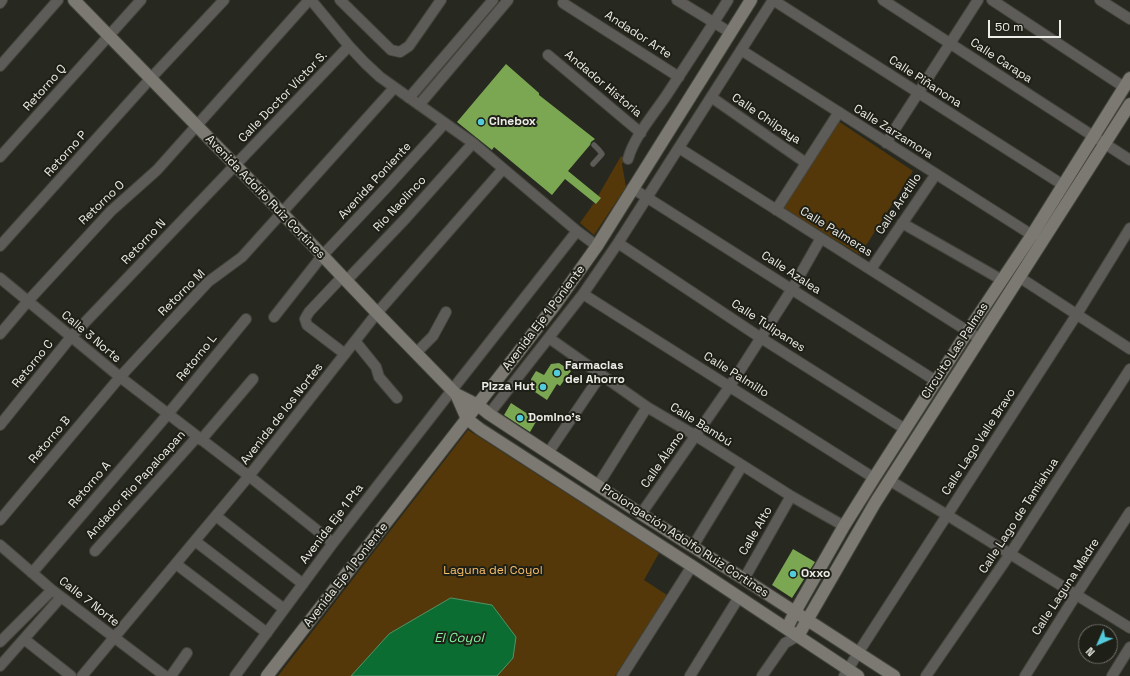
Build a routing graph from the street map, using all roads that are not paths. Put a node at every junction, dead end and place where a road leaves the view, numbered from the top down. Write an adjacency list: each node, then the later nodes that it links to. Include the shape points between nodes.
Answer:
1 (2, 0): 18 (street)
2 (58, 0): 28 (street)
3 (74, 0): 23 (street, Avenida Adolfo Ruiz Cortines)
4 (141, 0): 23 (street, Retorno Q)
5 (224, 0): 30 (street, Retorno P)
6 (310, 0): 25 (street); 40 (street, Retorno O)
7 (340, 0): 8 (street, via 391,50 400,52 409,46)
8 (441, 0)
9 (678, 0): 21 (street)
10 (728, 0): 21 (street)
11 (751, 0): 22 (street, Avenida Eje 1 Poniente)
12 (773, 0): 26 (street, Avenida Eje 1 Poniente); 33 (street, Calle Piñanona)
13 (883, 0): 24 (street, Calle Carapa)
14 (978, 0): 24 (street)
15 (992, 0): 31 (street)
16 (1105, 1): 20 (street)
17 (500, 2): 35 (street); 37 (street)
18 (0, 3)
19 (563, 3): 29 (street, Andador Arte)
20 (1130, 19)
21 (714, 23): 22 (street); 29 (street)
22 (731, 33): 57 (street, Avenida Eje 1 Poniente)
23 (109, 36): 30 (street, Avenida Adolfo Ruiz Cortines); 48 (street, Retorno Q)
24 (950, 43): 33 (street); 42 (street, Calle Carapa)
25 (349, 46): 32 (street); 53 (street, Calle Doctor Víctor S.)
26 (741, 50): 34 (street, Avenida Eje 1 Poniente); 38 (street, Calle Zarzamora)
27 (548, 55): 41 (street, Andador Historia)
28 (0, 66)
29 (679, 77): 41 (street)
30 (151, 78): 40 (street, Avenida Adolfo Ruiz Cortines); 67 (street, Retorno P)
31 (1127, 82): 42 (street, Circuito Las Palmas)
32 (394, 88): 35 (street); 60 (street, Retorno M)
33 (918, 93): 43 (street); 56 (street, Calle Piñanona)
34 (711, 97): 47 (street, Avenida Eje 1 Poniente); 51 (street, Calle Chilpaya)
35 (409, 98): 37 (street)
36 (1130, 104): 45 (street, Circuito Las Palmas)
37 (419, 105): 39 (street)
38 (839, 112): 43 (street, Calle Zarzamora); 51 (street)
39 (445, 123): 44 (street); 69 (street, Avenida Poniente)
40 (196, 126): 53 (street, Avenida Adolfo Ruiz Cortines); 77 (street, Retorno O, via 157,170 110,211)
41 (641, 133): 49 (street)
42 (1094, 136): 45 (street, Calle Carapa); 56 (street, Circuito Las Palmas)
43 (886, 142): 55 (street, Calle Zarzamora)
44 (473, 143): 54 (street); 73 (street, Río Naolinco, via 406,218)
45 (1105, 144): 50 (street, Calle Carapa); 71 (street, Circuito Las Palmas)
46 (594, 145): 52 (lane, via 602,154)
47 (679, 148): 58 (street, Avenida Eje 1 Poniente); 59 (street, Calle Palmeras)
48 (0, 157)
49 (628, 159)
50 (1130, 160)
51 (806, 163): 59 (street)
52 (593, 164)
53 (235, 166): 60 (street, Avenida Adolfo Ruiz Cortines); 85 (street, Retorno N)
54 (503, 169): 63 (street); 79 (street, Avenida de los Nortes)
55 (936, 174): 61 (street, Calle Aretillo); 64 (street, Calle Zarzamora)
56 (1063, 185): 64 (street, Circuito Las Palmas)
57 (632, 188): 58 (street, Calle Azalea); 68 (street, Avenida Eje 1 Poniente)
58 (647, 197): 66 (street, Avenida Eje 1 Poniente); 75 (street, Calle Azalea)
59 (776, 210): 65 (street, Calle Palmeras)
60 (282, 213): 69 (street, Avenida Adolfo Ruiz Cortines); 95 (street, Retorno M, via 242,257 208,282)
61 (902, 223): 70 (street, Calle Aretillo); 74 (street)
62 (1130, 228): 80 (street, Calle Lago Valle Bravo)
63 (577, 231): 68 (street); 99 (street, Avenida Eje 1 Pta)
64 (1032, 235): 74 (street, Circuito Las Palmas)
65 (821, 238): 70 (street, Calle Palmeras); 75 (street, Calle Álamo)
66 (618, 243): 76 (street, Avenida Eje 1 Poniente); 87 (street, Calle Tulipanes)
67 (0, 246)
68 (597, 246): 101 (street, Avenida Eje 1 Poniente)
69 (322, 256): 73 (street, Avenida Adolfo Ruiz Cortines); 81 (street)
70 (871, 269): 83 (street, Calle Palmeras)
71 (1019, 277): 80 (street); 88 (street, Circuito Las Palmas)
72 (0, 278): 77 (street, Calle 3 Norte)
73 (344, 279): 79 (street, Avenida Adolfo Ruiz Cortines); 92 (street, Río Naolinco, via 308,312 305,319 307,325)
74 (1002, 280): 83 (street, Circuito Las Palmas)
75 (792, 289): 87 (street, Calle Álamo); 97 (street, Calle Azalea)
76 (584, 294): 86 (street, Avenida Eje 1 Poniente); 98 (street, Calle Palmillo)
77 (28, 300): 84 (street, Retorno O); 85 (street, Calle 3 Norte)
78 (446, 312): 91 (street, via 433,336)
79 (376, 313): 89 (street, Avenida de los Nortes); 91 (street, Avenida Adolfo Ruiz Cortines)
80 (1076, 314): 90 (street); 121 (street, Calle Lago Valle Bravo)
81 (274, 317)
82 (246, 319): 103 (street, Retorno L)
83 (968, 331): 88 (street, Calle Palmeras); 97 (street, Circuito Las Palmas)
84 (0, 334)
85 (71, 337): 95 (street, Calle 3 Norte); 106 (street, Retorno C)
86 (549, 338): 94 (street, Calle Bambú); 104 (street, Avenida Eje 1 Poniente)
87 (761, 338): 98 (street, Calle Álamo); 107 (street, Calle Tulipanes)
88 (980, 338): 115 (street, Circuito Las Palmas)
89 (355, 341): 92 (street, Avenida de los Nortes); 100 (street, via 376,366 379,377)
90 (1130, 349)
91 (416, 353): 99 (street, Avenida Adolfo Ruiz Cortines)
92 (345, 354): 113 (street, Avenida de los Nortes)
93 (1130, 369): 131 (street, Calle Lago de Tamiahua)
94 (601, 375): 102 (street, Calle Bambú); 110 (street)
95 (120, 377): 103 (street, Calle 3 Norte); 123 (street, Retorno B)
96 (253, 379): 109 (street, Andador Río Papaloapan)
97 (936, 381): 107 (street, Circuito Las Palmas)
98 (730, 386): 108 (street, Calle Álamo); 114 (street, Calle Palmillo)
99 (454, 392): 101 (street, Avenida Adolfo Ruiz Cortines); 105 (street, Avenida Adolfo Ruiz Cortines); 127 (street, Avenida Eje 1 Pta)
100 (397, 398)
101 (478, 405): 104 (street, Prolongación Adolfo Ruiz Cortines); 105 (street, Avenida Eje 1 Poniente)
102 (648, 407): 108 (street, Calle Bambú); 116 (street)
103 (168, 414): 109 (street, Calle 3 Norte); 134 (street, Retorno A)
104 (489, 414): 110 (street, Prolongación Adolfo Ruiz Cortines)
105 (467, 419): 112 (street, Prolongación Adolfo Ruiz Cortines); 162 (street, Avenida Eje 1 Poniente)
106 (0, 425)
107 (905, 429): 114 (street, Circuito Las Palmas)
108 (696, 436): 111 (street, Calle Bambú); 120 (street, Calle Álamo)
109 (199, 438): 113 (street, Calle 3 Norte); 130 (street, Andador Río Papaloapan)
110 (552, 455): 112 (street); 116 (street, Prolongación Adolfo Ruiz Cortines)
111 (742, 466): 117 (street, Calle Bambú); 129 (street)
112 (547, 472): 124 (street, Prolongación Adolfo Ruiz Cortines)
113 (249, 476): 122 (street, Avenida de los Nortes); 127 (street, Calle 3 Norte)
114 (874, 478): 125 (street, Circuito Las Palmas)
115 (889, 480): 121 (street); 143 (street, Circuito Las Palmas)
116 (598, 485): 118 (street, Prolongación Adolfo Ruiz Cortines)
117 (791, 496): 125 (street, Calle Bambú); 135 (street, Calle Alto)
118 (630, 506): 120 (street, Prolongación Adolfo Ruiz Cortines); 124 (street)
119 (1130, 512): 138 (street, Calle Laguna Madre)
120 (641, 514): 129 (street, Prolongación Adolfo Ruiz Cortines)
121 (947, 514): 131 (street); 154 (street, Calle Lago Valle Bravo)
122 (216, 516): 126 (street, Avenida de los Nortes); 136 (street)
123 (0, 520)
124 (621, 520): 133 (street, Prolongación Adolfo Ruiz Cortines)
125 (844, 526): 142 (street, Circuito Las Palmas)
126 (195, 541): 132 (street, Avenida de los Nortes); 141 (street)
127 (333, 543): 136 (street, Avenida Eje 1 Pta)
128 (0, 545): 134 (street, Calle 7 Norte)
129 (693, 546): 135 (street, Prolongación Adolfo Ruiz Cortines)
130 (95, 551)
131 (1010, 554): 138 (street); 167 (street, Calle Lago de Tamiahua)
132 (176, 564): 146 (street); 149 (street, Avenida de los Nortes)
133 (692, 566): 140 (street, Prolongación Adolfo Ruiz Cortines); 163 (street)
134 (32, 573): 137 (street, Calle 7 Norte)
135 (744, 579): 142 (street, Prolongación Adolfo Ruiz Cortines)
136 (303, 584): 141 (street, Avenida Eje 1 Pta)
137 (52, 590): 139 (street, Calle 7 Norte); 147 (street)
138 (1076, 595): 145 (street); 168 (street, Calle Laguna Madre)
139 (61, 597): 149 (street, Calle 7 Norte); 150 (street)
140 (739, 597): 144 (street, Prolongación Adolfo Ruiz Cortines); 164 (street)
141 (284, 609): 146 (street, Avenida Eje 1 Pta)
142 (795, 612): 143 (street, Prolongación Adolfo Ruiz Cortines); 144 (street, Circuito Las Palmas)
143 (807, 620): 148 (street, Circuito Las Palmas); 154 (street, Prolongación Adolfo Ruiz Cortines)
144 (787, 628): 148 (street, Prolongación Adolfo Ruiz Cortines); 151 (street)
145 (1130, 628)
146 (267, 633): 161 (street, Avenida Eje 1 Pta)
147 (2, 635)
148 (798, 636): 151 (street); 156 (street, Prolongación Adolfo Ruiz Cortines)
149 (114, 638): 158 (street, Avenida de los Nortes); 159 (street, Calle 7 Norte)
150 (24, 639): 155 (street); 157 (street)
151 (785, 643): 165 (street)
152 (1130, 647): 169 (street)
153 (187, 653): 160 (street)
154 (858, 653): 156 (street, Calle Lago Valle Bravo); 166 (street, Prolongación Adolfo Ruiz Cortines)
155 (0, 666)
156 (850, 674)
157 (71, 676)
158 (82, 676)
159 (165, 676)
160 (170, 676)
161 (235, 676)
162 (268, 676)
163 (622, 676)
164 (690, 676)
165 (762, 676)
166 (894, 676)
167 (926, 676)
168 (1025, 676)
169 (1112, 676)

